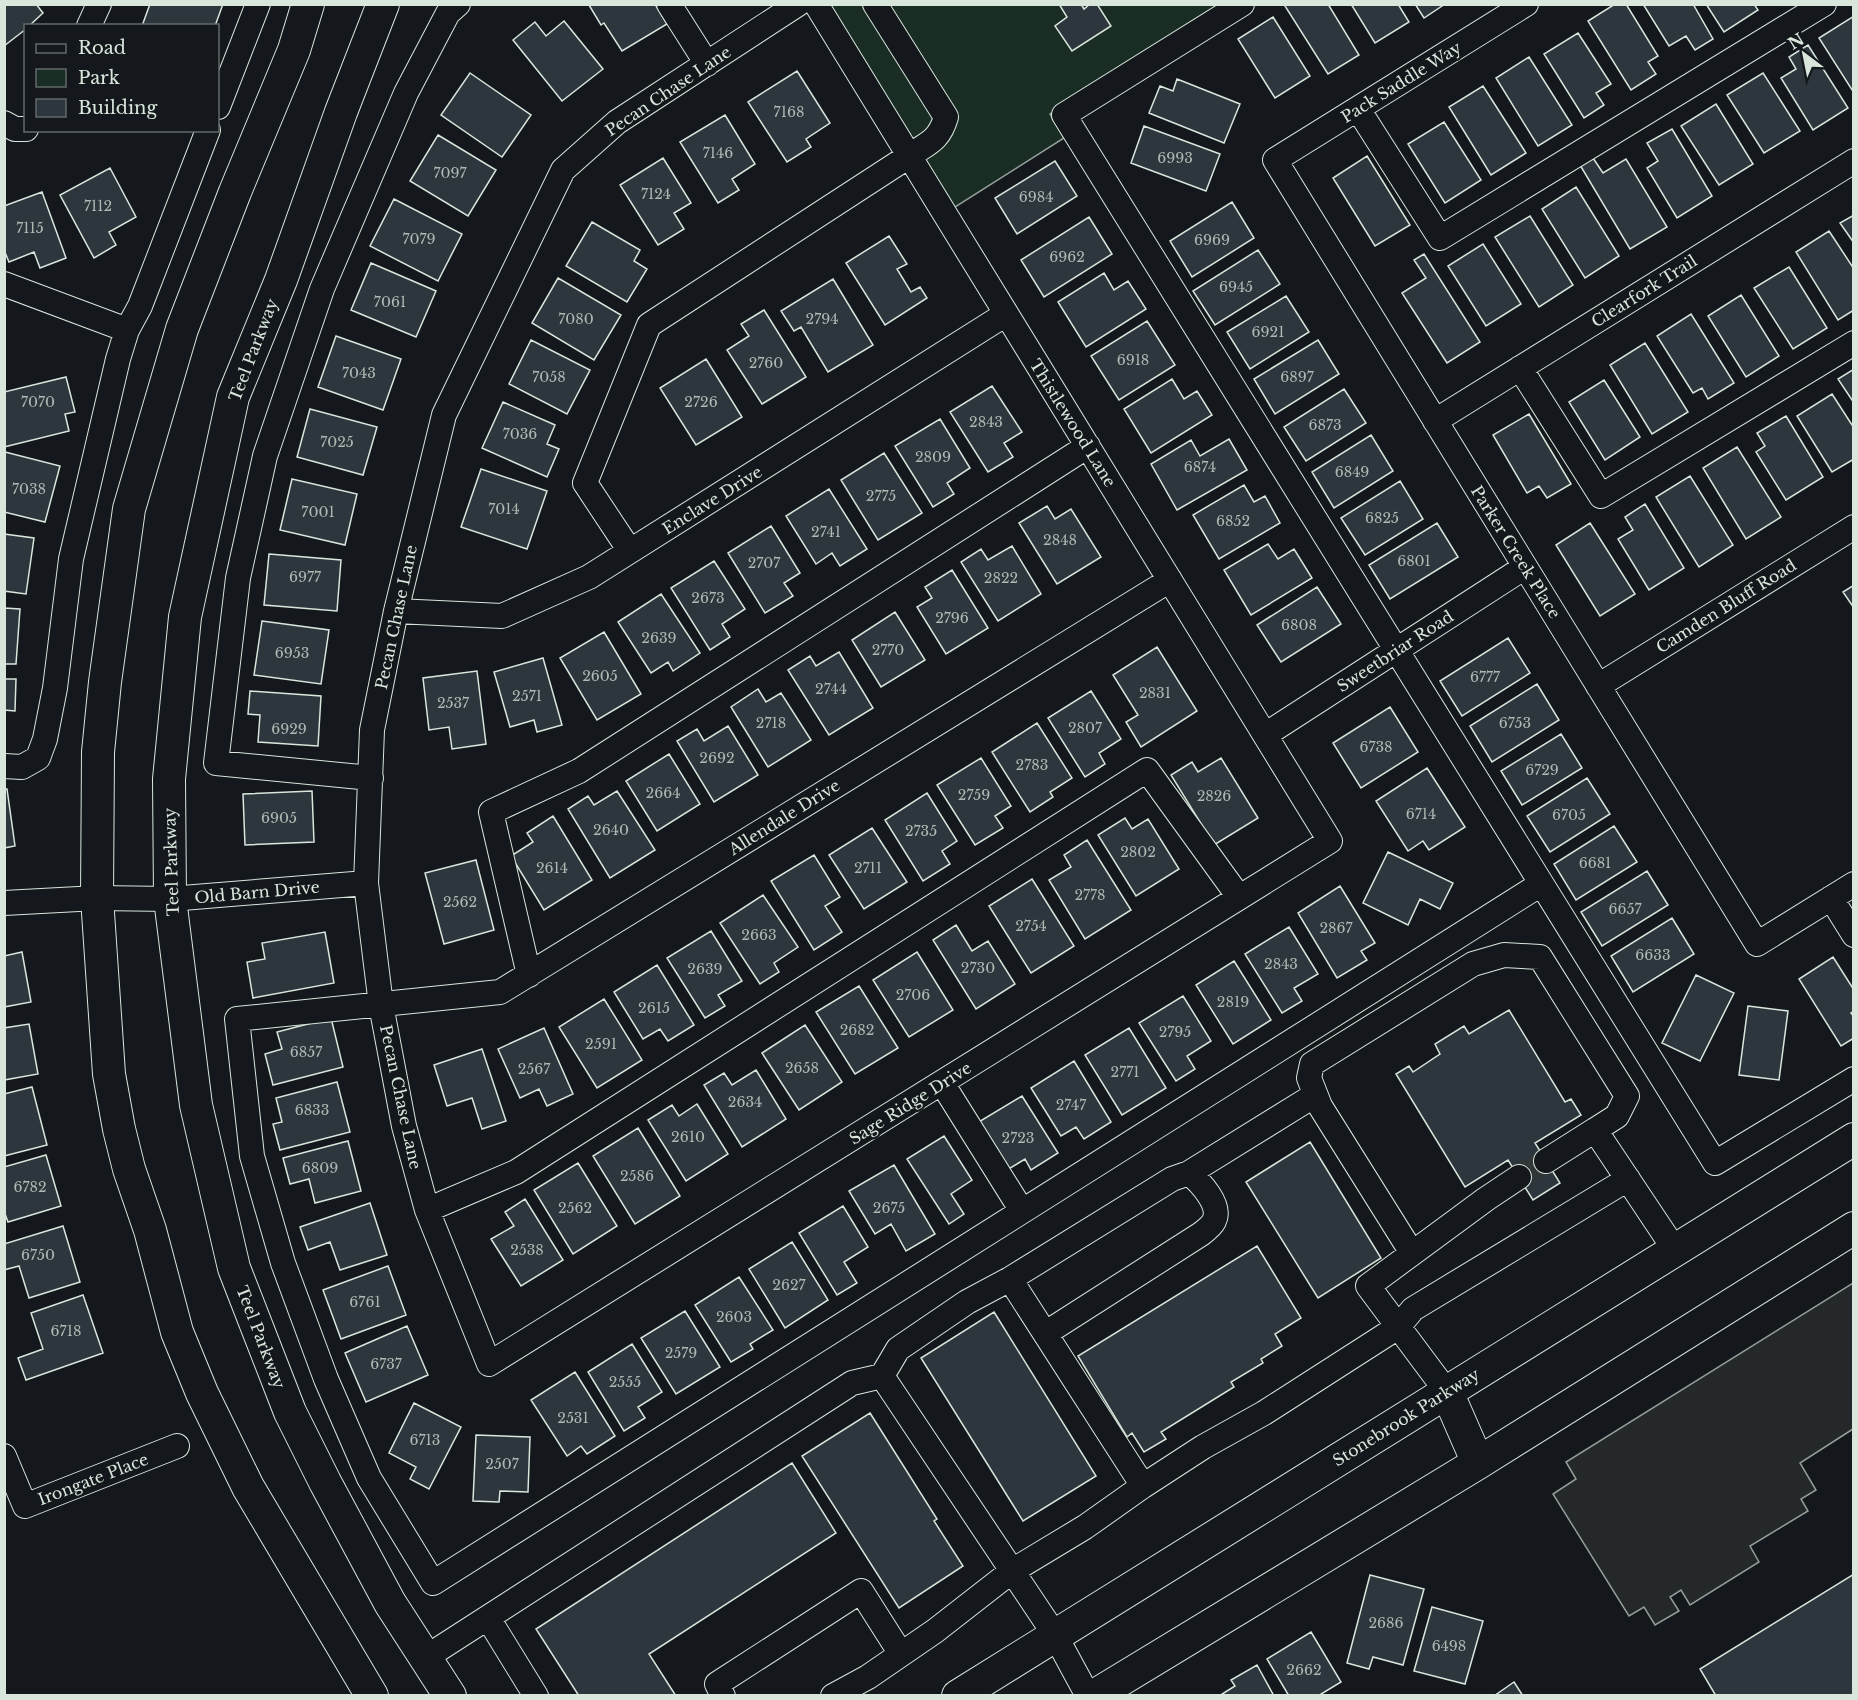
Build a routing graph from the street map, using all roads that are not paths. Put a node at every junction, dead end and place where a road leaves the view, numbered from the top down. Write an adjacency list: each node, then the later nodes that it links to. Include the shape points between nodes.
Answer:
1 (99, 4): 13 (street)
2 (258, 4): 15 (street)
3 (308, 4): 45 (main road, via 294,50 182,329 129,509 98,752)
4 (383, 4): 47 (main road, Teel Parkway, via 281,280 233,397 185,617 169,779)
5 (458, 4): 39 (street, via 448,13 406,93 322,289 265,456 238,578 216,763)
6 (669, 4): 14 (street)
7 (798, 4): 14 (street, Pecan Chase Lane)
8 (816, 4): 20 (street, Thistlewood Lane)
9 (875, 4): 20 (street, via 946,117 938,136)
10 (1242, 4): 35 (street, via 1064,115)
11 (1526, 4): 16 (street, Pack Saddle Way)
12 (1824, 4): 16 (street, via 1440,238)
13 (90, 24)
14 (707, 64): 34 (street, Pecan Chase Lane, via 617,122 563,170 444,415)
15 (219, 104)
16 (1358, 109): 21 (street, Pack Saddle Way)
17 (4, 123): 18 (street)
18 (24, 129)
19 (207, 132): 25 (street, via 140,306)
20 (909, 156): 24 (street, Thistlewood Lane); 31 (street, via 649,325 585,483)
21 (1275, 160): 28 (street, Parker Creek Place)
22 (1854, 161): 27 (street, Clearfork Trail)
23 (4, 284): 25 (street)
24 (1006, 314): 29 (street, Thistlewood Lane); 31 (street, Enclave Drive)
25 (127, 330): 38 (street, via 71,559 45,739 38,758 22,767)
26 (1854, 342): 27 (street, via 1601,496)
27 (1520, 368): 28 (street, Clearfork Trail)
28 (1435, 421): 32 (street, Parker Creek Place)
29 (1088, 446): 33 (street, Thistlewood Lane); 50 (street, via 579,771 492,812)
30 (1854, 527): 36 (street, Camden Bluff Road)
31 (630, 552): 34 (street, Enclave Drive, via 589,577 502,616)
32 (1525, 567): 35 (street, Sweetbriar Road); 36 (street, Parker Creek Place)
33 (1170, 580): 37 (street, Thistlewood Lane); 50 (street, Allendale Drive)
34 (396, 611): 39 (street, Pecan Chase Lane, via 372,730)
35 (1396, 651): 37 (street, Sweetbriar Road); 42 (street)
36 (1598, 686): 46 (street, Parker Creek Place, via 1757,944)
37 (1265, 735): 40 (street, Thistlewood Lane)
38 (4, 766)
39 (371, 778): 41 (street, Pecan Chase Lane)
40 (1330, 841): 44 (street, Sage Ridge Drive)
41 (366, 883): 47 (street, Old Barn Drive); 51 (street, Pecan Chase Lane)
42 (1541, 884): 52 (street, via 1715,1163); 62 (street)
43 (1854, 884): 46 (street)
44 (1239, 897): 53 (street, Sage Ridge Drive); 61 (street, via 1147,770 516,1172)
45 (98, 898): 47 (street, Old Barn Drive); 48 (street, Old Barn Drive); 81 (main road, via 109,1074 119,1130 177,1332 248,1487)
46 (1831, 898): 49 (street)
47 (170, 899): 80 (main road, Teel Parkway, via 196,1106 234,1268 290,1412 390,1604)
48 (4, 903)
49 (1854, 935)
50 (529, 975): 51 (street, Allendale Drive, via 500,992)
51 (381, 1005): 61 (street, Pecan Chase Lane, via 404,1126); 62 (street, Allendale Drive, via 237,1019 252,1156 283,1263 326,1379 369,1478 433,1583)
52 (1854, 1079)
53 (942, 1083): 62 (street); 69 (street, Sage Ridge Drive)
54 (1315, 1095): 55 (street, via 1309,1078 1312,1064 1473,964 1504,956 1540,957 1627,1096 1617,1116); 58 (street); 65 (street)
55 (1595, 1130): 57 (street); 60 (street)
56 (1854, 1139): 64 (main road, Stonebrook Parkway)
57 (1546, 1161)
58 (1189, 1173): 66 (street, via 1172,1179); 68 (street, via 1216,1208 1215,1221 1201,1234)
59 (1519, 1178): 65 (street)
60 (1628, 1179): 64 (street); 67 (street, via 1413,1309)
61 (427, 1210): 69 (street, Pecan Chase Lane)
62 (1022, 1212)
63 (1854, 1228): 74 (main road)
64 (1675, 1250): 71 (main road, Stonebrook Parkway)
65 (1412, 1253): 67 (street, via 1368,1286)
66 (1010, 1279): 68 (street); 70 (street, via 967,1302 898,1349)
67 (1398, 1327): 71 (street); 75 (street)
68 (1046, 1333): 75 (street)
69 (489, 1364)
70 (882, 1376): 76 (street); 77 (street, via 852,1383)
71 (1447, 1392): 74 (main road); 78 (main road, Stonebrook Parkway)
72 (177, 1446): 73 (street, Irongate Place, via 25,1506)
73 (4, 1456)
74 (1478, 1463): 88 (main road)
75 (1143, 1486): 76 (street)
76 (1012, 1571): 78 (street); 79 (street)
77 (488, 1618): 80 (street); 83 (street)
78 (1055, 1635): 86 (main road, Stonebrook Parkway); 87 (street)
79 (901, 1654): 84 (street, via 861,1592 717,1684); 85 (street)
80 (425, 1658): 82 (main road, Teel Parkway)
81 (372, 1695)
82 (450, 1695)
83 (536, 1695)
84 (723, 1695)
85 (833, 1695)
86 (958, 1695)
87 (1088, 1695)
88 (1094, 1695)

